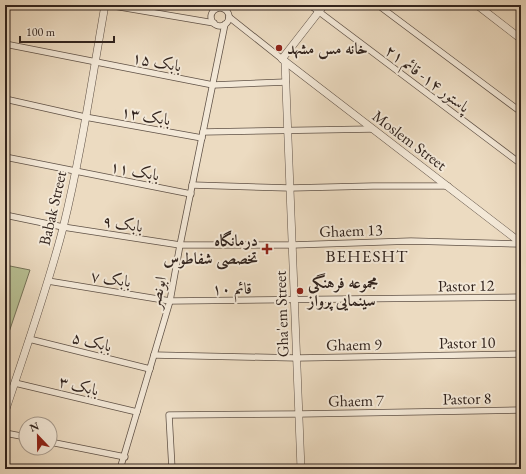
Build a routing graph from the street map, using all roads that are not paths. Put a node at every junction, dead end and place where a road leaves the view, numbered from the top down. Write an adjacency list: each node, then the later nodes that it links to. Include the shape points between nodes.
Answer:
1 (105, 5): 15 (street, Babak Street)
2 (108, 5): 10 (street)
3 (310, 5): 8 (street, پاستور ۱۴- قائم ۲۱)
4 (324, 5): 8 (street)
5 (378, 5): 19 (street)
6 (477, 5): 12 (street)
7 (218, 6): 9 (street, via 226,10); 10 (street, via 212,16)
8 (319, 12): 14 (street); 25 (street, پاستور ۱۴- قائم ۲۱)
9 (229, 17): 11 (street); 14 (street)
10 (214, 23): 11 (street, via 220,26)
11 (225, 24): 17 (street, ابونصر)
12 (521, 39)
13 (5, 44): 15 (street, بابک ۱۵)
14 (284, 60): 16 (street, Gha'em Street); 21 (street, Moslem Street)
15 (95, 62): 17 (street, بابک ۱۵); 20 (street, Babak Street)
16 (286, 82): 17 (street, بابک ۱۵); 22 (street, Gha'em Street)
17 (213, 85): 23 (street, ابونصر)
18 (5, 100): 20 (street, بابک ۱۳)
19 (521, 112)
20 (85, 117): 23 (street, بابک ۱۳); 26 (street, Babak Street)
21 (374, 129): 22 (street, بابک ۱۳); 28 (street, Moslem Street)
22 (288, 132): 23 (street, بابک ۱۳); 29 (street, Gha'em Street)
23 (203, 135): 27 (street, ابونصر)
24 (5, 158): 26 (street, بابک ۱۱)
25 (521, 164)
26 (75, 172): 30 (street, بابک ۱۱); 32 (street, Babak Street)
27 (192, 185): 29 (street); 30 (street, ابونصر)
28 (448, 186): 29 (street); 34 (street, Moslem Street)
29 (290, 188): 33 (street, Gha'em Street)
30 (190, 194): 35 (street, ابونصر)
31 (5, 215): 32 (street, بابک ۹)
32 (63, 227): 35 (street, بابک ۹); 36 (street, Babak Street)
33 (292, 244): 34 (street, Ghaem 13, via 411,241); 35 (street, بابک ۹); 38 (street, Gha'em Street)
34 (521, 244)
35 (180, 245): 39 (street, ابونصر)
36 (48, 281): 39 (street, بابک ۷); 40 (street, Babak Street)
37 (521, 297): 38 (street, Pastor 12)
38 (294, 300): 39 (street, قائم ۱۰); 44 (street, Gha'em Street)
39 (170, 301): 42 (street, ابونصر)
40 (29, 339): 45 (street, بابک ۵); 46 (street, Babak Street)
41 (521, 354): 43 (street, Pastor 10)
42 (154, 356): 44 (street, Ghaem 9); 45 (street, ابونصر)
43 (412, 356): 44 (street, Ghaem 9)
44 (296, 358): 51 (street, Gha'em Street)
45 (150, 369): 49 (street, ابونصر)
46 (15, 382): 48 (street, Babak Street); 49 (street, بابک ۳)
47 (521, 410): 50 (street, Pastor 8)
48 (5, 412)
49 (137, 412): 55 (street, ابونصر)
50 (414, 412): 51 (street, Ghaem 7)
51 (299, 414): 58 (street, Ghaem 7, via 169,415); 59 (street, Gha'em Street)
52 (5, 433): 53 (street)
53 (18, 435)
54 (58, 444): 55 (street)
55 (125, 457): 57 (street, ابونصر)
56 (521, 468): 60 (street)
57 (120, 469)
58 (172, 469)
59 (301, 469)
60 (331, 469)

